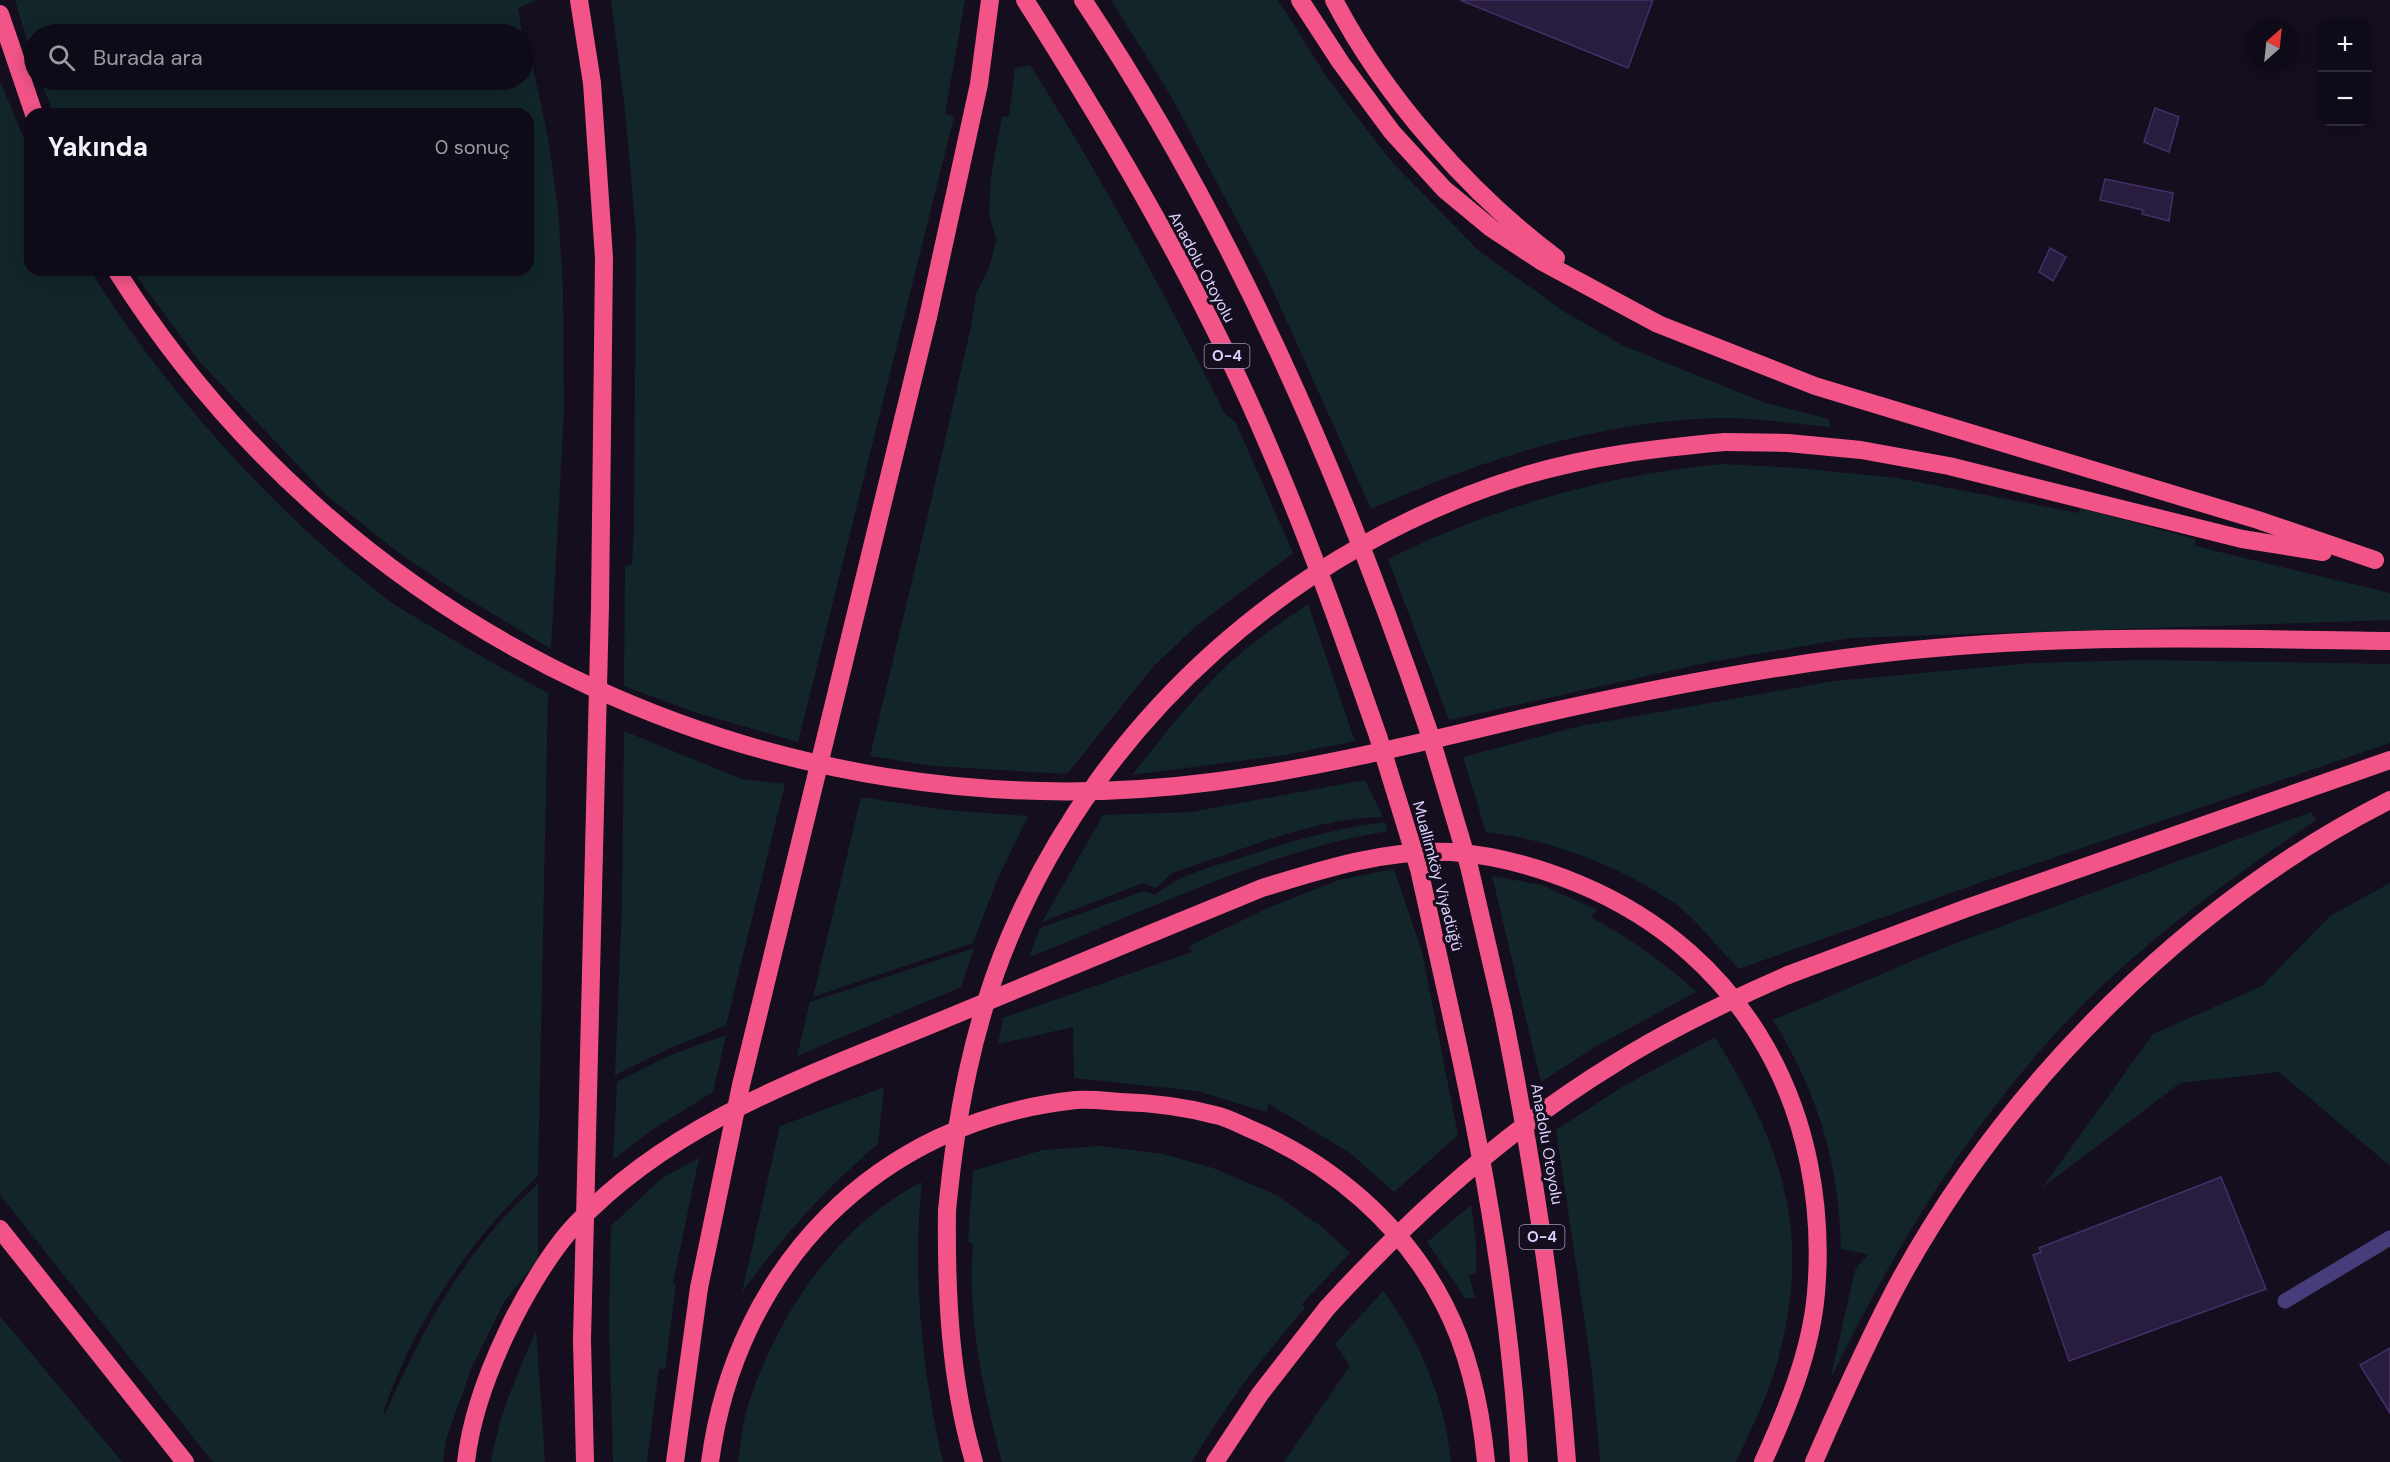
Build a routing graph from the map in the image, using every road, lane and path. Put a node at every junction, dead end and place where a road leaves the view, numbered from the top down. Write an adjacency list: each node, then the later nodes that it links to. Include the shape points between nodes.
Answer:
1 (579, 0): 25 (highway, bridge, via 592,83 604,258 600,606 582,1340)
2 (990, 0): 26 (highway, bridge, via 977,94 928,317 741,1085 699,1288)
3 (1025, 0): 16 (highway, Anadolu Otoyolu / O-4, via 1094,110 1225,352 1269,446 1319,571)
4 (1083, 0): 15 (highway, Anadolu Otoyolu / O-4, via 1153,114 1257,304 1371,568)
5 (1300, 0): 12 (highway, via 1392,132 1444,189 1491,228)
6 (1334, 0): 12 (highway, via 1370,61 1453,163 1498,210)
7 (0, 14): 8 (highway)
8 (24, 85)
9 (26, 90): 10 (highway)
10 (32, 108)
11 (120, 276): 14 (highway, via 186,371 259,454 372,556 459,616 545,665 681,724 777,754 913,781 1047,792 1208,783 1287,771 1453,736 1648,690 1843,658 1932,648 2130,639)
12 (1610, 299): 13 (highway, via 1695,341 1815,386)
13 (2383, 561): 28 (highway, bridge, via 2242,539 1949,466 1861,450 1725,442 1606,456 1525,475 1451,501 1330,562 1239,629 1183,680 1137,730 1058,840 1010,936 966,1079 947,1211 952,1348)
14 (2390, 641)
15 (1429, 732): 19 (highway, Muallimköy Viyadüğü / O-4, bridge, via 1469,866)
16 (1378, 736): 31 (highway, Muallimköy Viyadüğü / O-4, bridge, via 1419,870 1489,1198)
17 (2390, 760): 29 (highway, bridge, via 1788,975 1717,1007 1613,1064 1539,1114 1402,1228 1327,1308 1260,1394)
18 (2390, 800): 34 (highway, via 2308,846 2228,902 2139,977 2057,1061 1982,1155 1902,1277)
19 (1503, 1013): 32 (highway, Anadolu Otoyolu / O-4, via 1533,1169)
20 (0, 1228): 23 (highway)
21 (2390, 1238): 22 (street)
22 (2285, 1301)
23 (185, 1462)
24 (466, 1462): 33 (highway, via 491,1366 534,1284 574,1225 625,1179 670,1146 766,1092 1262,888 1338,864 1391,855 1449,852 1519,863 1560,876 1628,907 1696,957 1722,984 1767,1051 1788,1092 1809,1158 1817,1208 1817,1245 1810,1331 1783,1418)
25 (585, 1462)
26 (675, 1462)
27 (710, 1462): 30 (highway, via 723,1393 741,1342 771,1288 818,1224 853,1193 926,1144 987,1119 1077,1100 1155,1103 1218,1115 1269,1136 1314,1161 1369,1204 1403,1242 1444,1305 1469,1368)
28 (974, 1462)
29 (1215, 1462)
30 (1486, 1462)
31 (1519, 1462)
32 (1567, 1462)
33 (1763, 1462)
34 (1814, 1462)

